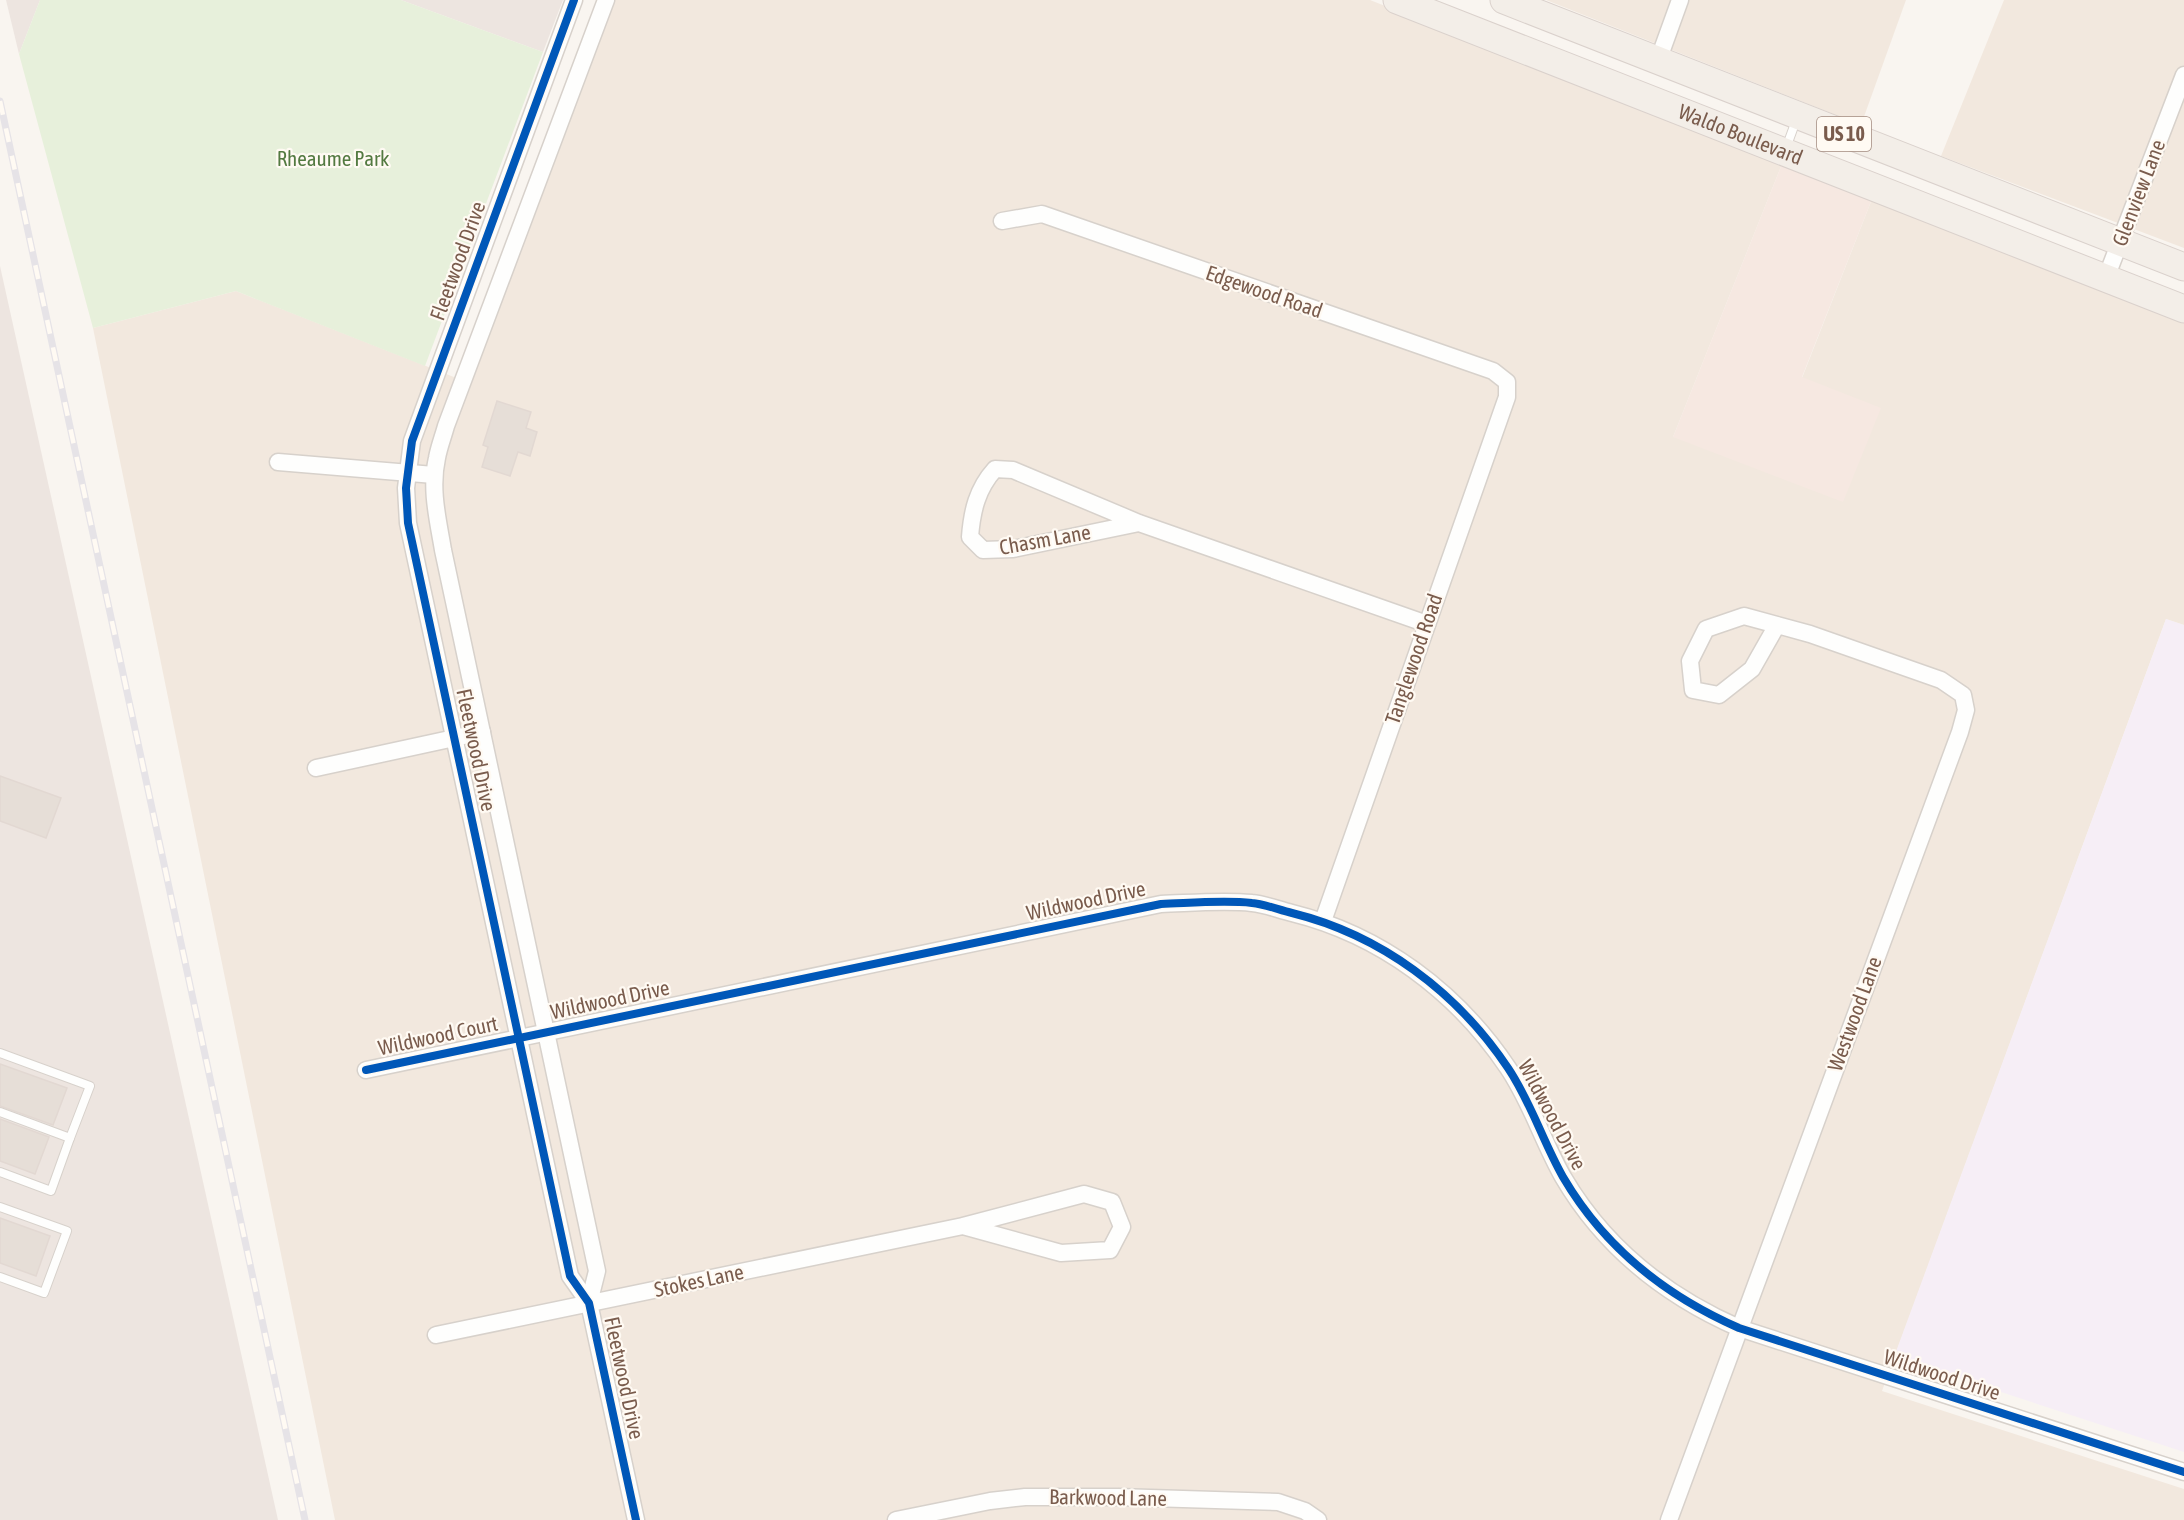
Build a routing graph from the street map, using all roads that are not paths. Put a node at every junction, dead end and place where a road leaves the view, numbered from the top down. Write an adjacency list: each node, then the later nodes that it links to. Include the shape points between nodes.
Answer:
1 (574, 0): 17 (street, Fleetwood Drive, via 426,400 412,441)
2 (606, 0): 18 (street, Fleetwood Drive, via 446,426)
3 (1396, 0): 9 (main road, Waldo Boulevard / US 10)
4 (1504, 0): 6 (main road, Waldo Boulevard / US 10)
5 (1680, 0): 6 (street)
6 (1658, 61): 8 (main road, Waldo Boulevard / US 10)
7 (2184, 75): 11 (street, Glenview Lane)
8 (1798, 117): 9 (lane); 11 (main road, Waldo Boulevard / US 10)
9 (1785, 152): 13 (main road, Waldo Boulevard / US 10)
10 (1002, 221): 15 (street, Edgewood Road, via 1042,214 1493,372 1507,382)
11 (2120, 242): 12 (main road, Waldo Boulevard / US 10); 13 (street, Glenview Lane)
12 (2184, 267)
13 (2106, 278): 14 (main road, Waldo Boulevard / US 10)
14 (2184, 309)
15 (1507, 397): 20 (street, Tanglewood Road)
16 (278, 462): 17 (street)
17 (407, 474): 18 (street); 23 (street, Fleetwood Drive, via 408,523)
18 (434, 475): 22 (street, Fleetwood Drive, via 443,550)
19 (1139, 523): 19 (street, Chasm Lane, via 1013,470 995,469 983,482 972,512 970,537 983,550 1013,549); 20 (street, Chasm Lane)
20 (1427, 624): 25 (street, Tanglewood Road)
21 (1777, 625): 21 (street, Westwood Lane, via 1744,616 1706,629 1690,661 1693,690 1719,695 1752,669); 37 (street, Westwood Lane, via 1941,680 1963,694 1966,710)
22 (482, 732): 23 (street); 26 (street, Fleetwood Drive)
23 (455, 738): 24 (street); 27 (street, Fleetwood Drive)
24 (316, 768)
25 (1323, 921): 26 (street, Wildwood Drive, via 1253,903 1161,904); 37 (street, Wildwood Drive, via 1407,963 1458,1005 1509,1069 1563,1176 1600,1229 1623,1253 1686,1302)
26 (546, 1032): 27 (street, Wildwood Drive); 36 (street, Fleetwood Drive, via 597,1271)
27 (518, 1038): 29 (street, Wildwood Court); 36 (street, Fleetwood Drive, via 570,1276)
28 (0, 1053): 31 (lane, via 90,1086)
29 (366, 1070)
30 (0, 1112): 31 (lane)
31 (70, 1138): 32 (lane, via 51,1191)
32 (0, 1172)
33 (0, 1207): 35 (lane, via 67,1231 44,1293)
34 (963, 1226): 34 (street, Stokes Lane, via 1061,1253 1110,1250 1122,1227 1112,1202 1084,1194); 36 (street, Stokes Lane)
35 (0, 1277)
36 (589, 1303): 38 (street, Stokes Lane); 41 (street, Fleetwood Drive)
37 (1739, 1328): 39 (street, Wildwood Drive); 44 (street, Westwood Lane)
38 (435, 1335)
39 (2184, 1472)
40 (931, 1516): 42 (street, Barkwood Lane); 43 (street, Barkwood Lane, via 1025,1497 1118,1497 1278,1502)
41 (636, 1520)
42 (896, 1520)
43 (1318, 1520)
44 (1669, 1520)

